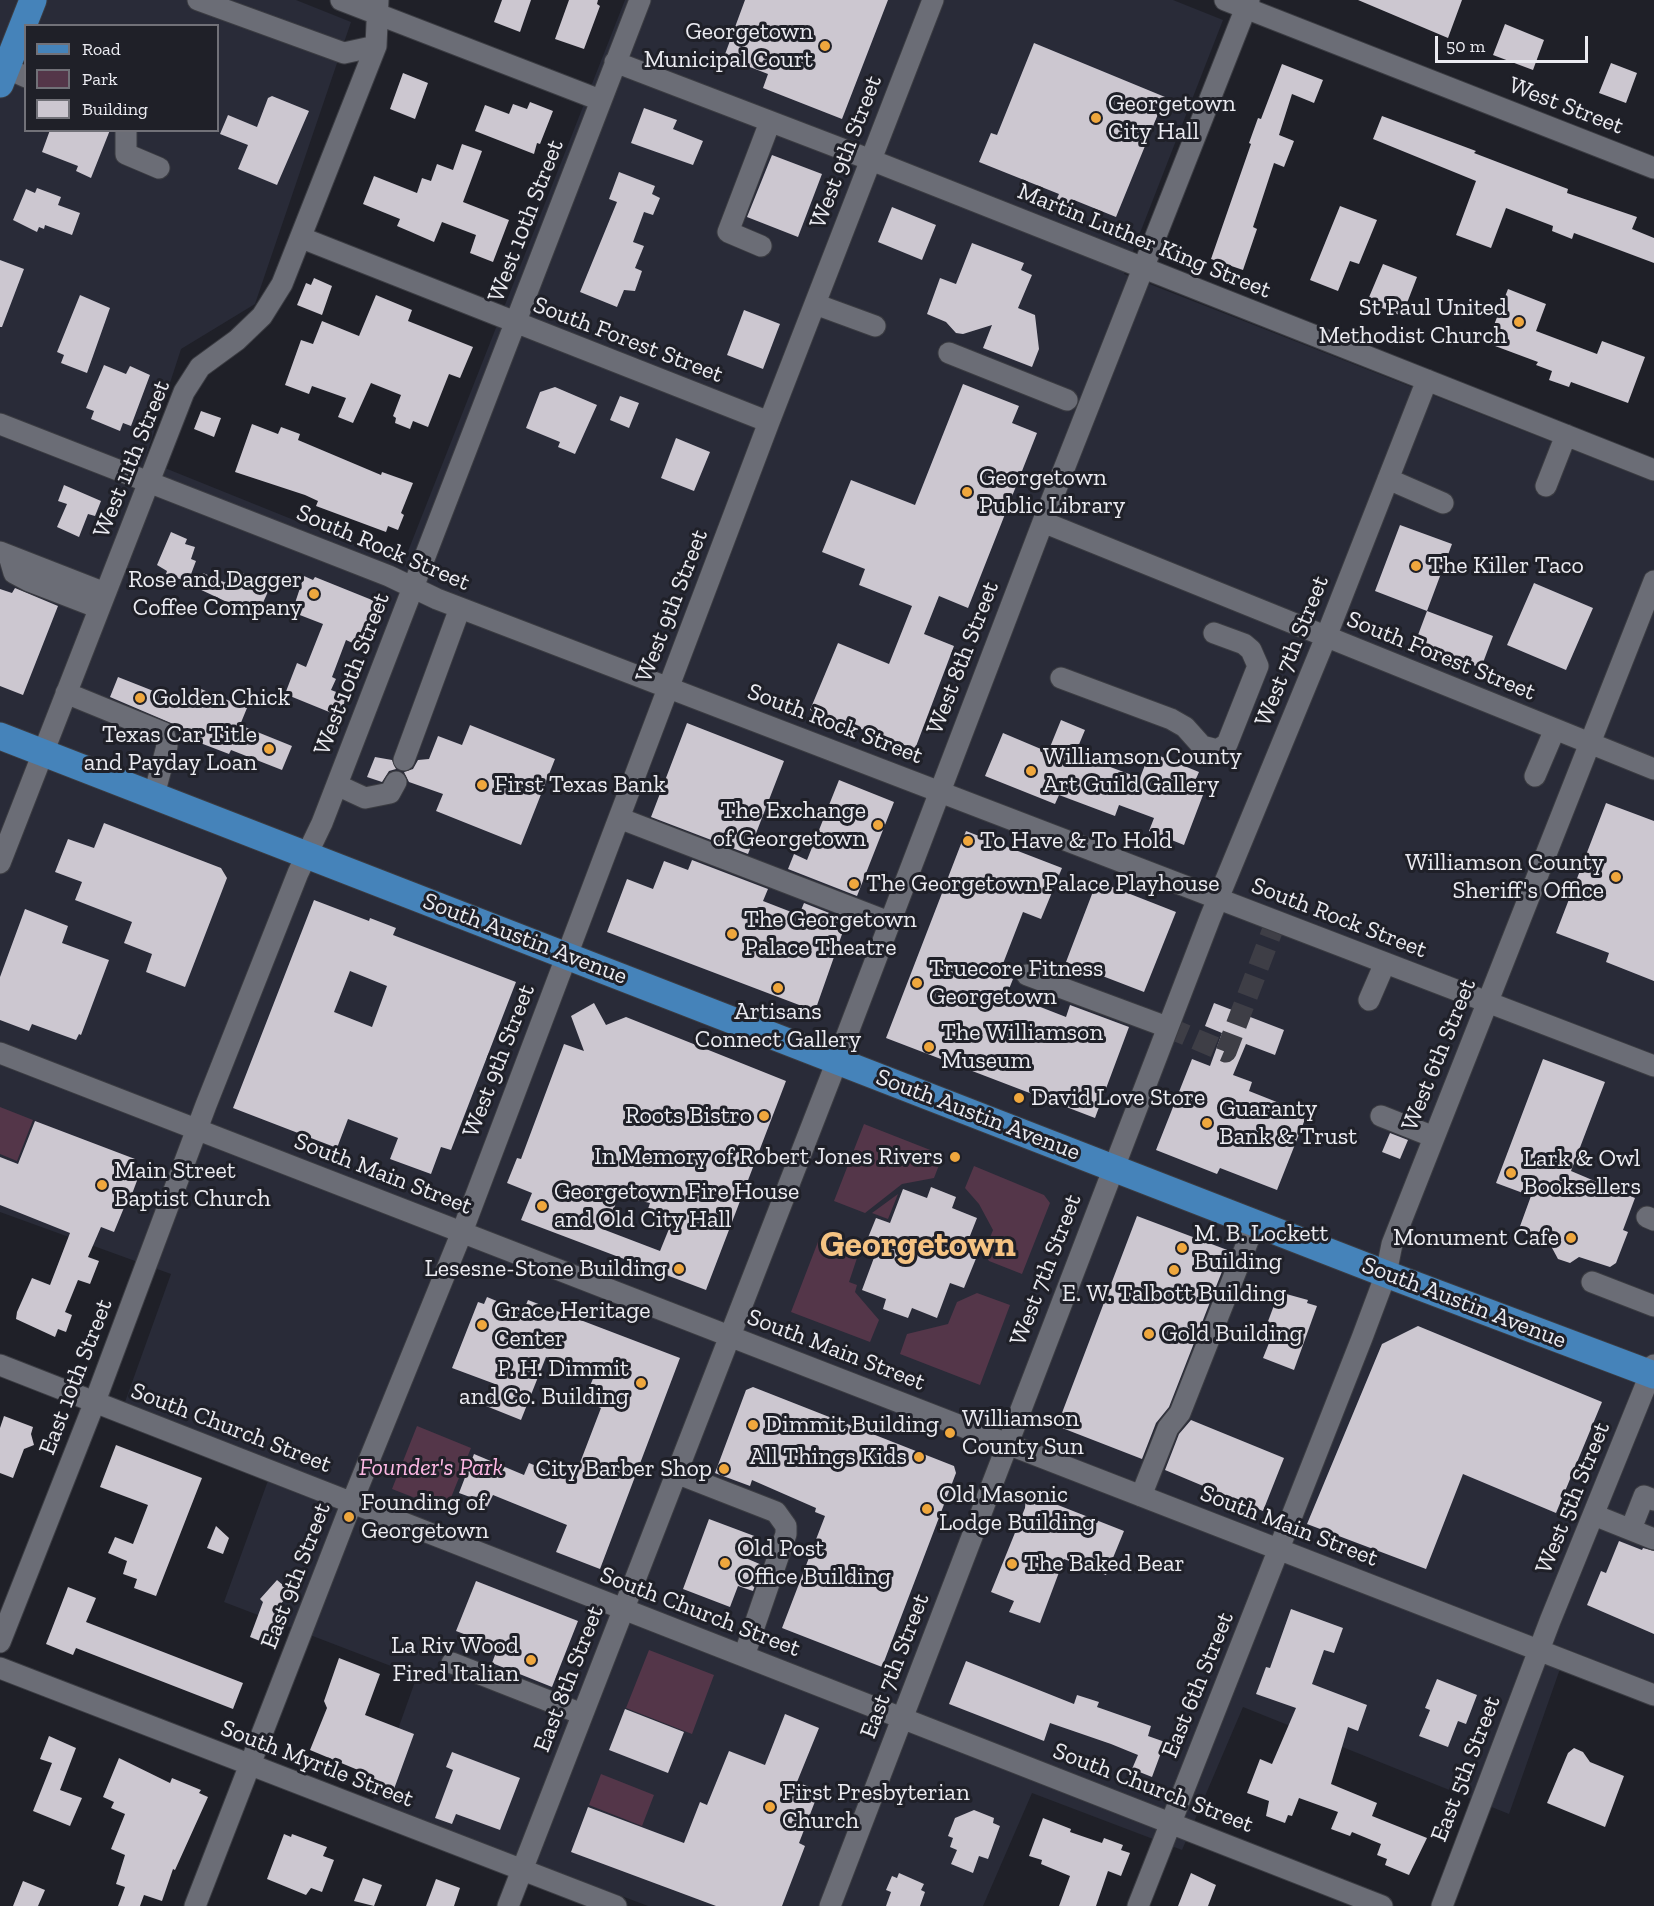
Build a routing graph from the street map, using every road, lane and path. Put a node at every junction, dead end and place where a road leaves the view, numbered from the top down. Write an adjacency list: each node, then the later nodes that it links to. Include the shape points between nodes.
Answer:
1 (33, 0): 9 (main road)
2 (198, 0): 11 (street, via 344,53)
3 (341, 0): 8 (street)
4 (640, 0): 12 (street, West 10th Street)
5 (933, 0): 17 (street, West 9th Street)
6 (1225, 0): 7 (street, West Street)
7 (1247, 4): 19 (street, West Street); 22 (street, West 8th Street)
8 (377, 7): 11 (street, West 11th Street); 14 (street)
9 (26, 24)
10 (24, 31): 13 (main road)
11 (376, 46): 20 (street, West 11th Street)
12 (615, 62): 14 (street, West 10th Street); 15 (street, Martin Luther King Street)
13 (11, 76)
14 (600, 100): 24 (street, West 10th Street)
15 (770, 122): 17 (street, Martin Luther King Street); 21 (street, via 728,232)
16 (126, 132): 18 (street, via 126,154)
17 (870, 160): 22 (street, Martin Luther King Street); 23 (street, West 9th Street)
18 (159, 168)
19 (1654, 168)
20 (302, 238): 24 (street, South Forest Street); 34 (street, West 11th Street, via 282,284 262,316 200,367 184,392)
21 (761, 246)
22 (1143, 269): 27 (street, Martin Luther King Street); 37 (street, West 8th Street)
23 (815, 304): 25 (street); 29 (street, West 9th Street)
24 (514, 323): 29 (street, South Forest Street); 39 (street, West 10th Street)
25 (875, 326)
26 (950, 353): 28 (street)
27 (1427, 380): 31 (street, Martin Luther King Street); 33 (street, West 7th Street)
28 (1067, 400)
29 (769, 422): 46 (street, West 9th Street)
30 (0, 423): 34 (street, South Rock Street)
31 (1566, 435): 32 (street, Martin Luther King Street); 35 (street)
32 (1654, 470)
33 (1388, 479): 36 (street); 44 (street, West 7th Street)
34 (150, 481): 39 (street, South Rock Street); 41 (street, West 11th Street)
35 (1546, 486)
36 (1443, 503)
37 (1043, 522): 44 (street, South Forest Street); 57 (street, West 8th Street)
38 (5, 554): 41 (street)
39 (413, 586): 42 (street, South Rock Street); 56 (street, West 10th Street)
40 (1652, 594): 50 (street, West 6th Street)
41 (102, 601): 47 (street, West 11th Street)
42 (459, 608): 46 (street, South Rock Street); 52 (street)
43 (1214, 633): 45 (street, via 1251,650 1258,666 1227,744 1218,750 1202,746 1185,727 1171,719)
44 (1326, 637): 48 (street, South Forest Street); 62 (street, West 7th Street)
45 (1061, 678)
46 (669, 686): 57 (street, South Rock Street); 59 (street, West 9th Street)
47 (66, 693): 51 (street, West 11th Street); 58 (street, via 164,733 166,746)
48 (1555, 729): 50 (street, South Forest Street); 54 (street)
49 (0, 736): 51 (main road, South Austin Avenue)
50 (1591, 744): 53 (street, South Forest Street); 68 (street, West 6th Street)
51 (42, 752): 58 (main road, South Austin Avenue); 61 (street, West 11th Street)
52 (404, 760)
53 (1654, 769)
54 (1535, 776)
55 (396, 782): 56 (street, via 390,793 365,798)
56 (337, 785): 60 (street, West 10th Street)
57 (939, 792): 62 (street, South Rock Street); 63 (street, West 8th Street)
58 (154, 795): 60 (main road, South Austin Avenue)
59 (619, 818): 63 (street); 64 (street, West 9th Street)
60 (306, 854): 64 (main road, South Austin Avenue); 74 (street, West 10th Street)
61 (0, 863)
62 (1217, 899): 65 (street, South Rock Street); 69 (street, West 7th Street)
63 (889, 922): 71 (street, West 8th Street)
64 (566, 956): 71 (main road, South Austin Avenue); 78 (street, West 9th Street)
65 (1385, 963): 67 (street); 68 (street, South Rock Street)
66 (1027, 975): 69 (street)
67 (1369, 1000)
68 (1488, 1002): 72 (street, South Rock Street); 75 (street, West 6th Street)
69 (1167, 1027): 76 (street, West 7th Street)
70 (0, 1053): 74 (street, South Main Street)
71 (837, 1061): 76 (main road, South Austin Avenue); 82 (street, West 8th Street)
72 (1654, 1066)
73 (1381, 1116): 75 (street)
74 (197, 1129): 78 (street, South Main Street); 85 (street, East 10th Street)
75 (1434, 1137): 79 (street, West 6th Street, via 1392,1244)
76 (1112, 1168): 77 (main road, South Austin Avenue); 86 (street, West 7th Street)
77 (1256, 1223): 79 (main road, South Austin Avenue); 88 (street, via 1180,1413 1168,1428)
78 (462, 1232): 82 (street, South Main Street); 90 (street, East 9th Street)
79 (1386, 1274): 84 (main road, South Austin Avenue); 94 (street, West 6th Street)
80 (1592, 1282): 81 (street)
81 (1654, 1306)
82 (730, 1336): 86 (street, South Main Street); 87 (street, East 8th Street)
83 (0, 1365): 85 (street, South Church Street)
84 (1653, 1371): 91 (street, West 5th Street)
85 (94, 1404): 90 (street, South Church Street); 96 (street, East 10th Street)
86 (1007, 1444): 88 (street, South Main Street); 103 (street, East 7th Street)
87 (676, 1473): 95 (street, East 8th Street); 98 (street, via 776,1512 786,1526)
88 (1141, 1496): 94 (street, South Main Street)
89 (1654, 1500): 92 (street, via 1644,1496)
90 (352, 1502): 95 (street, South Church Street); 104 (street, East 9th Street)
91 (1593, 1515): 92 (street); 97 (street, West 5th Street)
92 (1631, 1529): 93 (street)
93 (1654, 1539)
94 (1280, 1550): 97 (street, South Main Street); 105 (street, East 6th Street)
95 (623, 1609): 98 (street, South Church Street); 102 (street, East 8th Street)
96 (0, 1642)
97 (1539, 1651): 101 (street, South Main Street); 113 (street, East 5th Street)
98 (744, 1656): 103 (street, South Church Street)
99 (452, 1663): 102 (street)
100 (0, 1668): 104 (street, South Myrtle Street)
101 (1654, 1695)
102 (582, 1714): 106 (street, East 8th Street)
103 (903, 1718): 105 (street, South Church Street); 110 (street, East 7th Street)
104 (251, 1765): 106 (street, South Myrtle Street); 107 (street, East 9th Street)
105 (1171, 1822): 111 (street, East 6th Street); 112 (street, South Church Street)
106 (521, 1870): 108 (street, East 8th Street); 109 (street, South Myrtle Street)
107 (195, 1906)
108 (508, 1906)
109 (616, 1906)
110 (830, 1906)
111 (1138, 1906)
112 (1382, 1906)
113 (1442, 1906)

